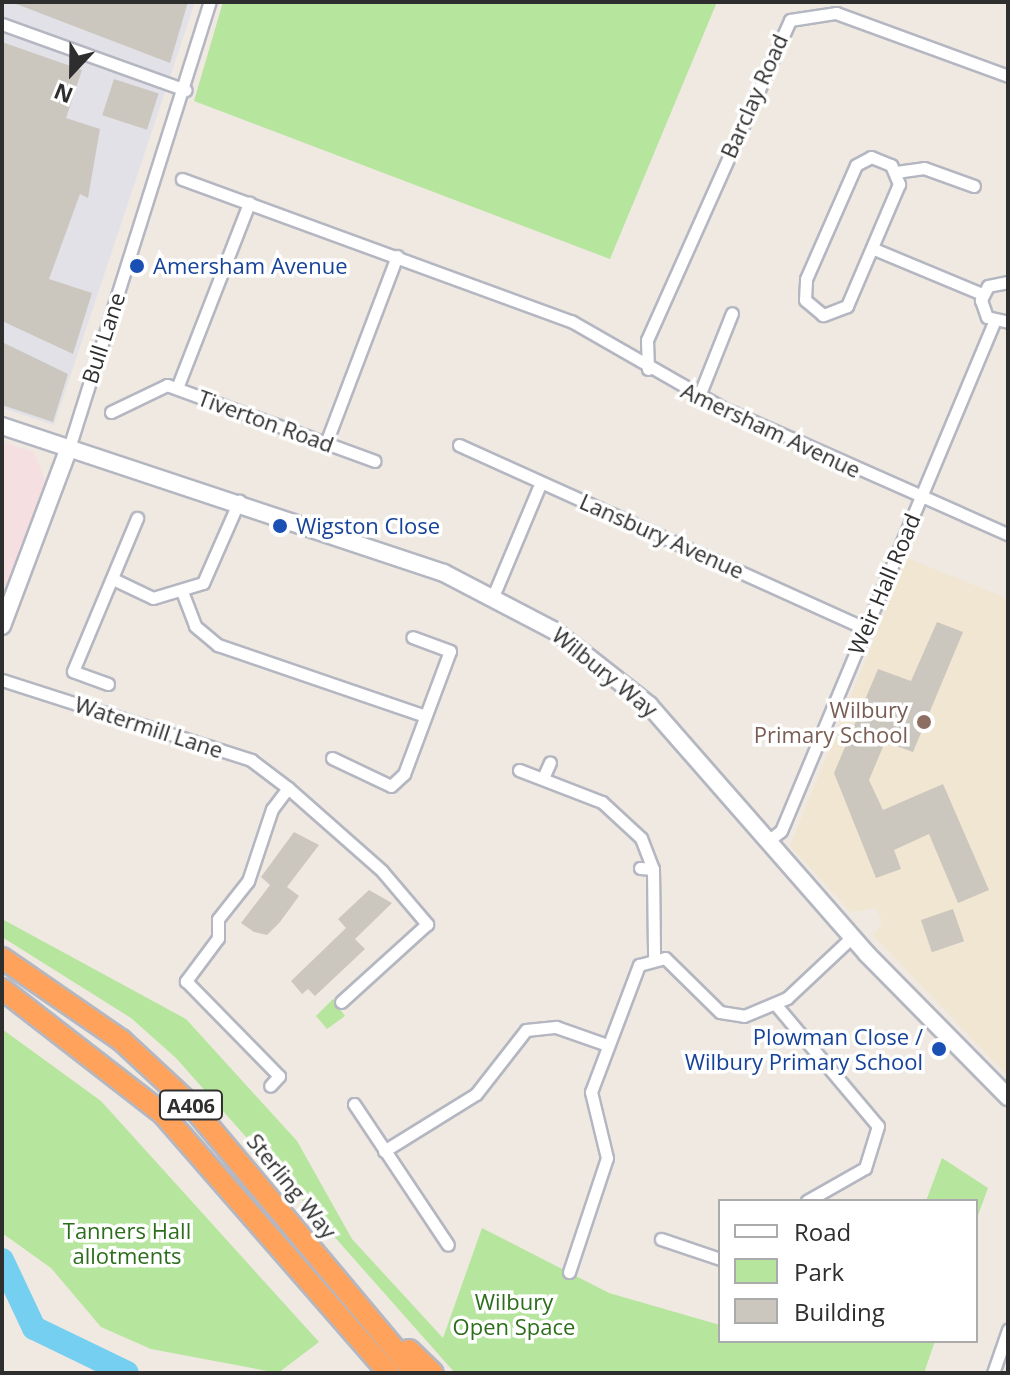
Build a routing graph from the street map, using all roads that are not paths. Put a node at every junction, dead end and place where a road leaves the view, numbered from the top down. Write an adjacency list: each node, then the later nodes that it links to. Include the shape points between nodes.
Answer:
1 (210, 2): 4 (street, Bull Lane)
2 (2, 24): 4 (street)
3 (1008, 76): 16 (street, Barclay Road, via 836,13 790,20)
4 (185, 90): 27 (street, Bull Lane)
5 (896, 172): 7 (street, via 924,168); 9 (street, via 899,184); 9 (street, via 878,158 856,165 804,285 811,307 829,316 843,311)
6 (182, 179): 8 (street, Amersham Avenue)
7 (974, 186)
8 (249, 203): 10 (street, Amersham Avenue); 18 (street)
9 (874, 249): 12 (street)
10 (397, 256): 17 (street, Amersham Avenue); 25 (street)
11 (1008, 282): 12 (street)
12 (982, 294): 14 (street, via 983,312)
13 (732, 313): 22 (street)
14 (994, 322): 15 (street); 30 (street, Weir Hall Road)
15 (1008, 322)
16 (647, 340): 17 (street, via 636,349); 19 (street, Barclay Road)
17 (614, 345): 19 (street, Amersham Avenue)
18 (188, 362): 20 (street, Tiverton Road); 21 (street)
19 (649, 370): 22 (street, Amersham Avenue)
20 (156, 385): 21 (street, Tiverton Road); 23 (street, Tiverton Road)
21 (177, 388): 25 (street, Tiverton Road)
22 (699, 396): 30 (street, Amersham Avenue)
23 (111, 412)
24 (2, 426): 27 (street, Wilbury Way)
25 (326, 443): 28 (street, Tiverton Road)
26 (459, 445): 29 (street, Lansbury Avenue)
27 (69, 448): 31 (street, Wilbury Way); 37 (street, Bull Lane)
28 (375, 461)
29 (541, 482): 36 (street); 38 (street, Lansbury Avenue)
30 (920, 499): 33 (street, Amersham Avenue); 38 (street, Weir Hall Road)
31 (239, 501): 35 (street, via 211,571); 36 (street, Wilbury Way)
32 (137, 518): 34 (street)
33 (1008, 534)
34 (113, 579): 35 (street, via 153,598); 41 (street, via 73,671)
35 (183, 594): 42 (street, via 195,626 218,645)
36 (494, 594): 48 (street, Wilbury Way, via 555,631 649,705)
37 (2, 626)
38 (865, 628): 48 (street, Weir Hall Road, via 781,831)
39 (412, 637): 42 (street, via 450,651)
40 (2, 680): 47 (street, Watermill Lane, via 251,760)
41 (108, 684)
42 (425, 716): 43 (street, via 404,774 391,786)
43 (332, 758)
44 (550, 762): 46 (street)
45 (519, 770): 46 (street)
46 (543, 778): 50 (street, via 618,813 641,838)
47 (288, 788): 55 (street, Watermill Lane, via 382,871 427,924); 58 (street, via 269,815 248,881 218,919 218,938 186,981 279,1076)
48 (768, 841): 51 (street, Wilbury Way)
49 (640, 868): 50 (street)
50 (653, 869): 52 (street)
51 (853, 936): 56 (street); 59 (street, Wilbury Way)
52 (654, 956): 56 (street, via 671,961 728,1015); 57 (street, via 632,974)
53 (2, 958): 68 (highway, Sterling Way / A406, via 121,1040 191,1105)
54 (2, 989): 66 (highway, A406, via 163,1114)
55 (341, 1002)
56 (776, 1005): 62 (street, via 878,1126 865,1168)
57 (607, 1045): 61 (street, via 556,1027 526,1030 476,1094); 67 (street, via 590,1102 607,1158)
58 (270, 1086)
59 (1008, 1097)
60 (354, 1104): 61 (street)
61 (384, 1151): 64 (street)
62 (811, 1199)
63 (661, 1239): 65 (street)
64 (448, 1245)
65 (718, 1258)
66 (298, 1267): 70 (highway, A406); 71 (highway, A406)
67 (569, 1272)
68 (345, 1290): 72 (highway, Sterling Way / A406); 73 (highway)
69 (1008, 1330): 74 (street)
70 (377, 1373)
71 (389, 1373)
72 (415, 1373)
73 (433, 1373)
74 (993, 1373)

